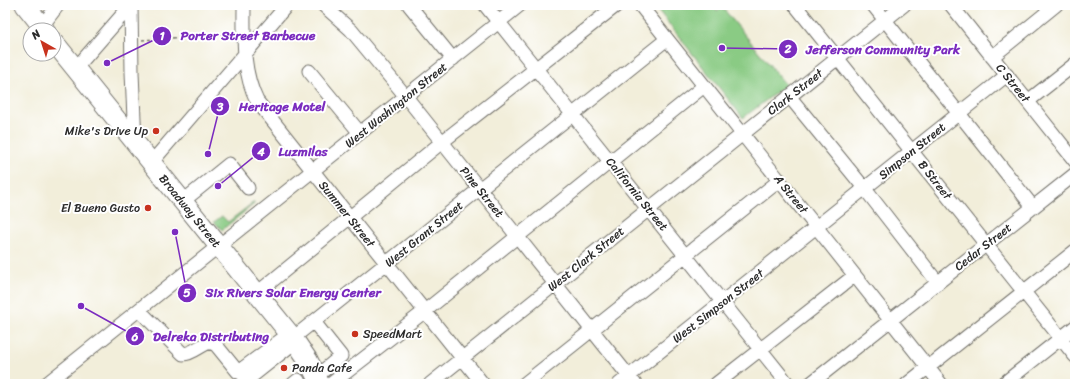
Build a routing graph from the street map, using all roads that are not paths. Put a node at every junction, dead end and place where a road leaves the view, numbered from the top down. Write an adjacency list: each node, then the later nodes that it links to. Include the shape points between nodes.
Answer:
1 (26, 5): 18 (highway)
2 (58, 5): 19 (street)
3 (131, 5): 28 (street); 41 (street)
4 (244, 5): 23 (street, Summer Street)
5 (287, 5): 23 (street)
6 (323, 5): 33 (street, Pine Street, via 351,30)
7 (409, 5): 25 (street)
8 (485, 5): 20 (street, California Street)
9 (520, 5): 20 (street, West Washington Street)
10 (617, 5): 29 (street)
11 (640, 5): 21 (street, A Street)
12 (795, 5): 26 (street, B Street)
13 (873, 5): 17 (street)
14 (904, 5): 17 (street, Clark Street)
15 (951, 5): 24 (street, C Street)
16 (1056, 5): 24 (street)
17 (885, 20): 26 (street, Clark Street); 37 (street)
18 (39, 22)
19 (47, 22)
20 (499, 22): 25 (street, West Washington Street); 29 (street, California Street)
21 (667, 40): 32 (street, A Street); 36 (street, West Grant Street)
22 (62, 51): 28 (highway, Broadway Street)
23 (245, 53): 45 (street); 46 (street, Summer Street, via 248,80 257,101)
24 (992, 57): 31 (street, C Street)
25 (452, 59): 33 (street, West Washington Street)
26 (837, 59): 34 (street, Clark Street); 42 (street, B Street)
27 (1075, 64): 35 (street)
28 (76, 68): 41 (highway, Broadway Street)
29 (537, 69): 36 (street, California Street); 40 (street)
30 (309, 71): 38 (street)
31 (1007, 75): 35 (street, C Street); 37 (street, Simpson Street)
32 (704, 86): 39 (street, A Street); 44 (street)
33 (406, 96): 38 (street, West Washington Street); 40 (street, Pine Street)
34 (789, 96): 39 (street, Clark Street); 50 (street)
35 (1028, 101): 43 (street, C Street)
36 (573, 114): 44 (street, California Street); 51 (street, West Grant Street)
37 (958, 114): 42 (street, Simpson Street); 53 (street)
38 (360, 134): 46 (street, West Washington Street)
39 (742, 134): 48 (street, A Street); 54 (street, West Clark Street)
40 (442, 142): 51 (street, Pine Street); 55 (street)
41 (135, 143): 45 (highway, Broadway Street)
42 (912, 151): 50 (street, Simpson Street); 58 (street, B Street)
43 (1075, 161)
44 (611, 162): 54 (street, California Street); 57 (street)
45 (151, 163): 52 (highway, Broadway Street)
46 (312, 171): 55 (street, Summer Street); 59 (street, West Washington Street)
47 (1075, 174): 53 (street, Cedar Street)
48 (780, 180): 56 (street, A Street); 61 (street)
49 (248, 188): 52 (street, via 229,164)
50 (866, 189): 56 (street, Simpson Street); 64 (street)
51 (479, 190): 57 (street, Pine Street); 62 (street, West Grant Street)
52 (182, 202): 59 (highway, Broadway Street)
53 (1033, 207): 58 (street, Cedar Street)
54 (648, 209): 61 (street, California Street); 65 (street, West Clark Street)
55 (350, 217): 62 (street, Summer Street); 67 (street)
56 (817, 227): 63 (street, A Street); 68 (street, West Simpson Street)
57 (518, 236): 65 (street, Pine Street); 70 (street)
58 (985, 245): 64 (street, Cedar Street); 66 (street, B Street)
59 (218, 246): 67 (highway, Broadway Street); 69 (street, West Washington Street)
60 (1075, 251): 66 (street)
61 (686, 255): 68 (street, California Street); 74 (street)
62 (387, 264): 70 (street, Summer Street); 72 (street, West Grant Street)
63 (854, 276): 71 (street, A Street); 77 (street)
64 (938, 283): 71 (street, Cedar Street)
65 (554, 284): 74 (street, Pine Street); 79 (street, West Clark Street)
66 (1023, 292): 76 (street, B Street); 80 (street)
67 (256, 294): 75 (highway, Broadway Street)
68 (723, 302): 77 (street, California Street); 81 (street, West Simpson Street)
69 (139, 310): 75 (street, via 183,354 189,354 210,342 216,345 238,372); 84 (street, West Washington Street)
70 (425, 311): 79 (street, Summer Street); 82 (street)
71 (890, 320): 80 (street, A Street); 92 (street, Cedar Street)
72 (314, 322): 75 (street, West Grant Street); 82 (street, via 341,356)
73 (1075, 327): 76 (street)
74 (592, 330): 81 (street, Pine Street); 89 (street)
75 (292, 338): 82 (highway, Broadway Street); 85 (street)
76 (1060, 339): 78 (street, B Street); 83 (street)
77 (760, 348): 90 (street); 91 (street, California Street)
78 (1075, 356)
79 (463, 358): 87 (street, West Clark Street); 88 (street, Summer Street)
80 (928, 368): 93 (street); 94 (street, A Street)
81 (628, 381)
82 (317, 382): 86 (street, via 298,380)
83 (1010, 382)
84 (46, 384)
85 (242, 384)
86 (294, 384)
87 (430, 384)
88 (483, 384)
89 (524, 384)
90 (716, 384)
91 (788, 384)
92 (810, 384)
93 (907, 384)
94 (941, 384)

